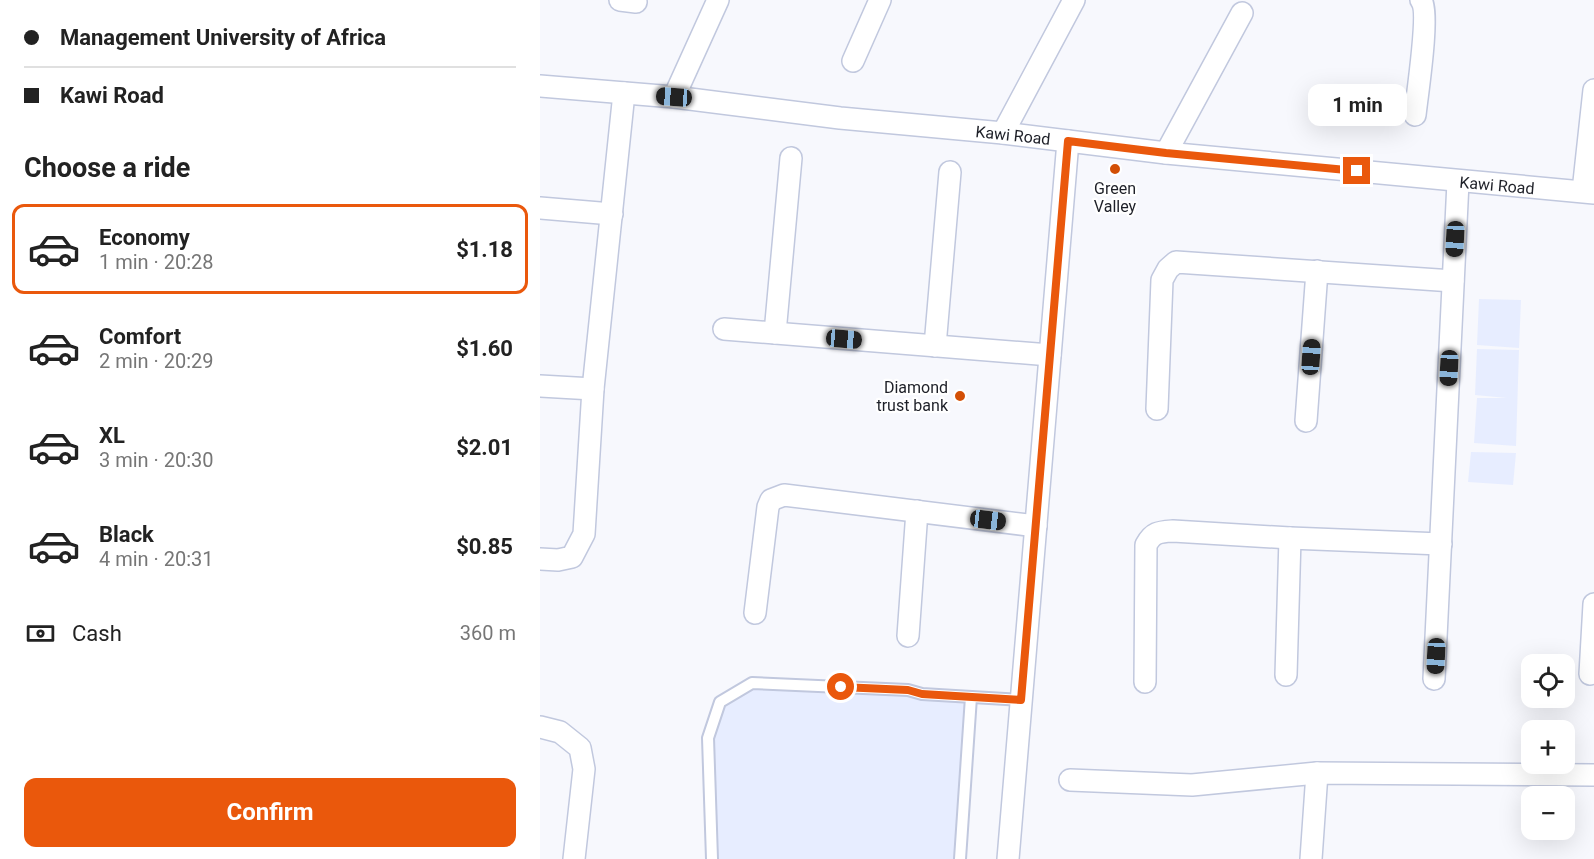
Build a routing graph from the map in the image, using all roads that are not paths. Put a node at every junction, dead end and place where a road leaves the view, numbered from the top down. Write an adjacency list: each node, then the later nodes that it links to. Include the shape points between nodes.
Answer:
1 (718, 0): 10 (street)
2 (880, 0): 6 (street)
3 (1074, 0): 12 (street)
4 (1421, 0): 11 (street, via 1425,4 1424,24)
5 (1242, 13): 14 (street)
6 (853, 61)
7 (540, 86): 9 (street, Kawi Road)
8 (1594, 90): 18 (street)
9 (624, 93): 10 (street, Kawi Road); 20 (street)
10 (674, 97): 12 (street, Kawi Road)
11 (1415, 115)
12 (1003, 133): 13 (street, Kawi Road)
13 (1068, 141): 14 (street, Kawi Road); 26 (street)
14 (1166, 153): 17 (street, Kawi Road)
15 (791, 158): 24 (street)
16 (950, 172): 25 (street)
17 (1458, 182): 18 (street, Kawi Road); 22 (street)
18 (1589, 192)
19 (540, 208): 20 (street)
20 (612, 214): 28 (street)
21 (1317, 271): 22 (street); 29 (street, via 1176,262 1162,280); 30 (street)
22 (1453, 281): 34 (street)
23 (724, 329): 24 (street)
24 (775, 333): 25 (street)
25 (935, 346): 26 (street)
26 (1050, 355): 32 (street)
27 (540, 386): 28 (street)
28 (593, 390): 35 (street, via 584,534 572,556)
29 (1157, 409)
30 (1306, 421)
31 (917, 511): 32 (street); 37 (street, via 784,495 771,500 765,519); 38 (street)
32 (1036, 525): 44 (street)
33 (1290, 538): 34 (street); 40 (street); 42 (street, via 1173,531 1151,536 1146,545)
34 (1441, 543): 41 (street)
35 (540, 559)
36 (1594, 604): 39 (street)
37 (754, 613)
38 (908, 636)
39 (1590, 674)
40 (1286, 675)
41 (1434, 678)
42 (1145, 682)
43 (971, 697): 44 (lane); 50 (lane, via 752,683 720,702 708,738); 51 (lane)
44 (1021, 700): 52 (street)
45 (540, 727): 49 (street, via 560,732 580,748 584,769)
46 (1317, 773): 47 (street); 48 (street, via 1192,785); 53 (street)
47 (1594, 775)
48 (1070, 780)
49 (574, 859)
50 (712, 859)
51 (960, 859)
52 (1008, 859)
53 (1311, 859)

